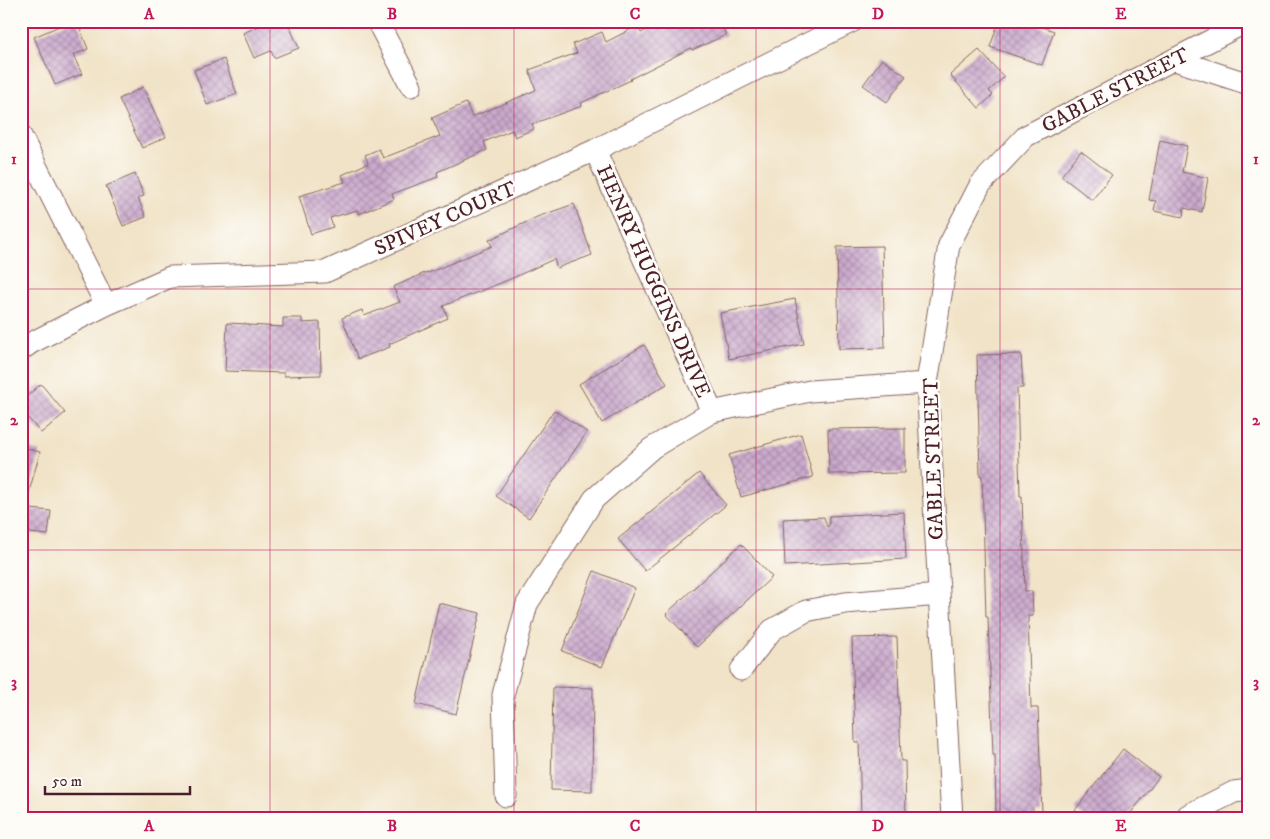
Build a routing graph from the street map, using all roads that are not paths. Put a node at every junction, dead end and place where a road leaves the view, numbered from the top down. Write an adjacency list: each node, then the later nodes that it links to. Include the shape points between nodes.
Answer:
1 (378, 21): 6 (street)
2 (853, 21): 8 (street, SPIVEY COURT)
3 (1248, 21): 4 (street, GABLE STREET)
4 (1175, 60): 5 (street); 11 (street, GABLE STREET, via 1026,136 980,185 949,245)
5 (1249, 84)
6 (411, 86)
7 (21, 136): 9 (street)
8 (595, 150): 9 (street, SPIVEY COURT, via 325,272 170,277); 12 (street, HENRY HUGGINS DRIVE)
9 (106, 305): 10 (street, SPIVEY COURT)
10 (21, 350)
11 (927, 383): 12 (street, via 810,391); 13 (street, GABLE STREET)
12 (712, 412): 16 (street, via 652,448 594,499 527,604 503,695)
13 (939, 595): 14 (street, via 845,603 806,611 772,630); 17 (street, GABLE STREET)
14 (742, 670)
15 (1249, 790): 18 (street, via 1234,792)
16 (506, 796)
17 (952, 818)
18 (1186, 818)

